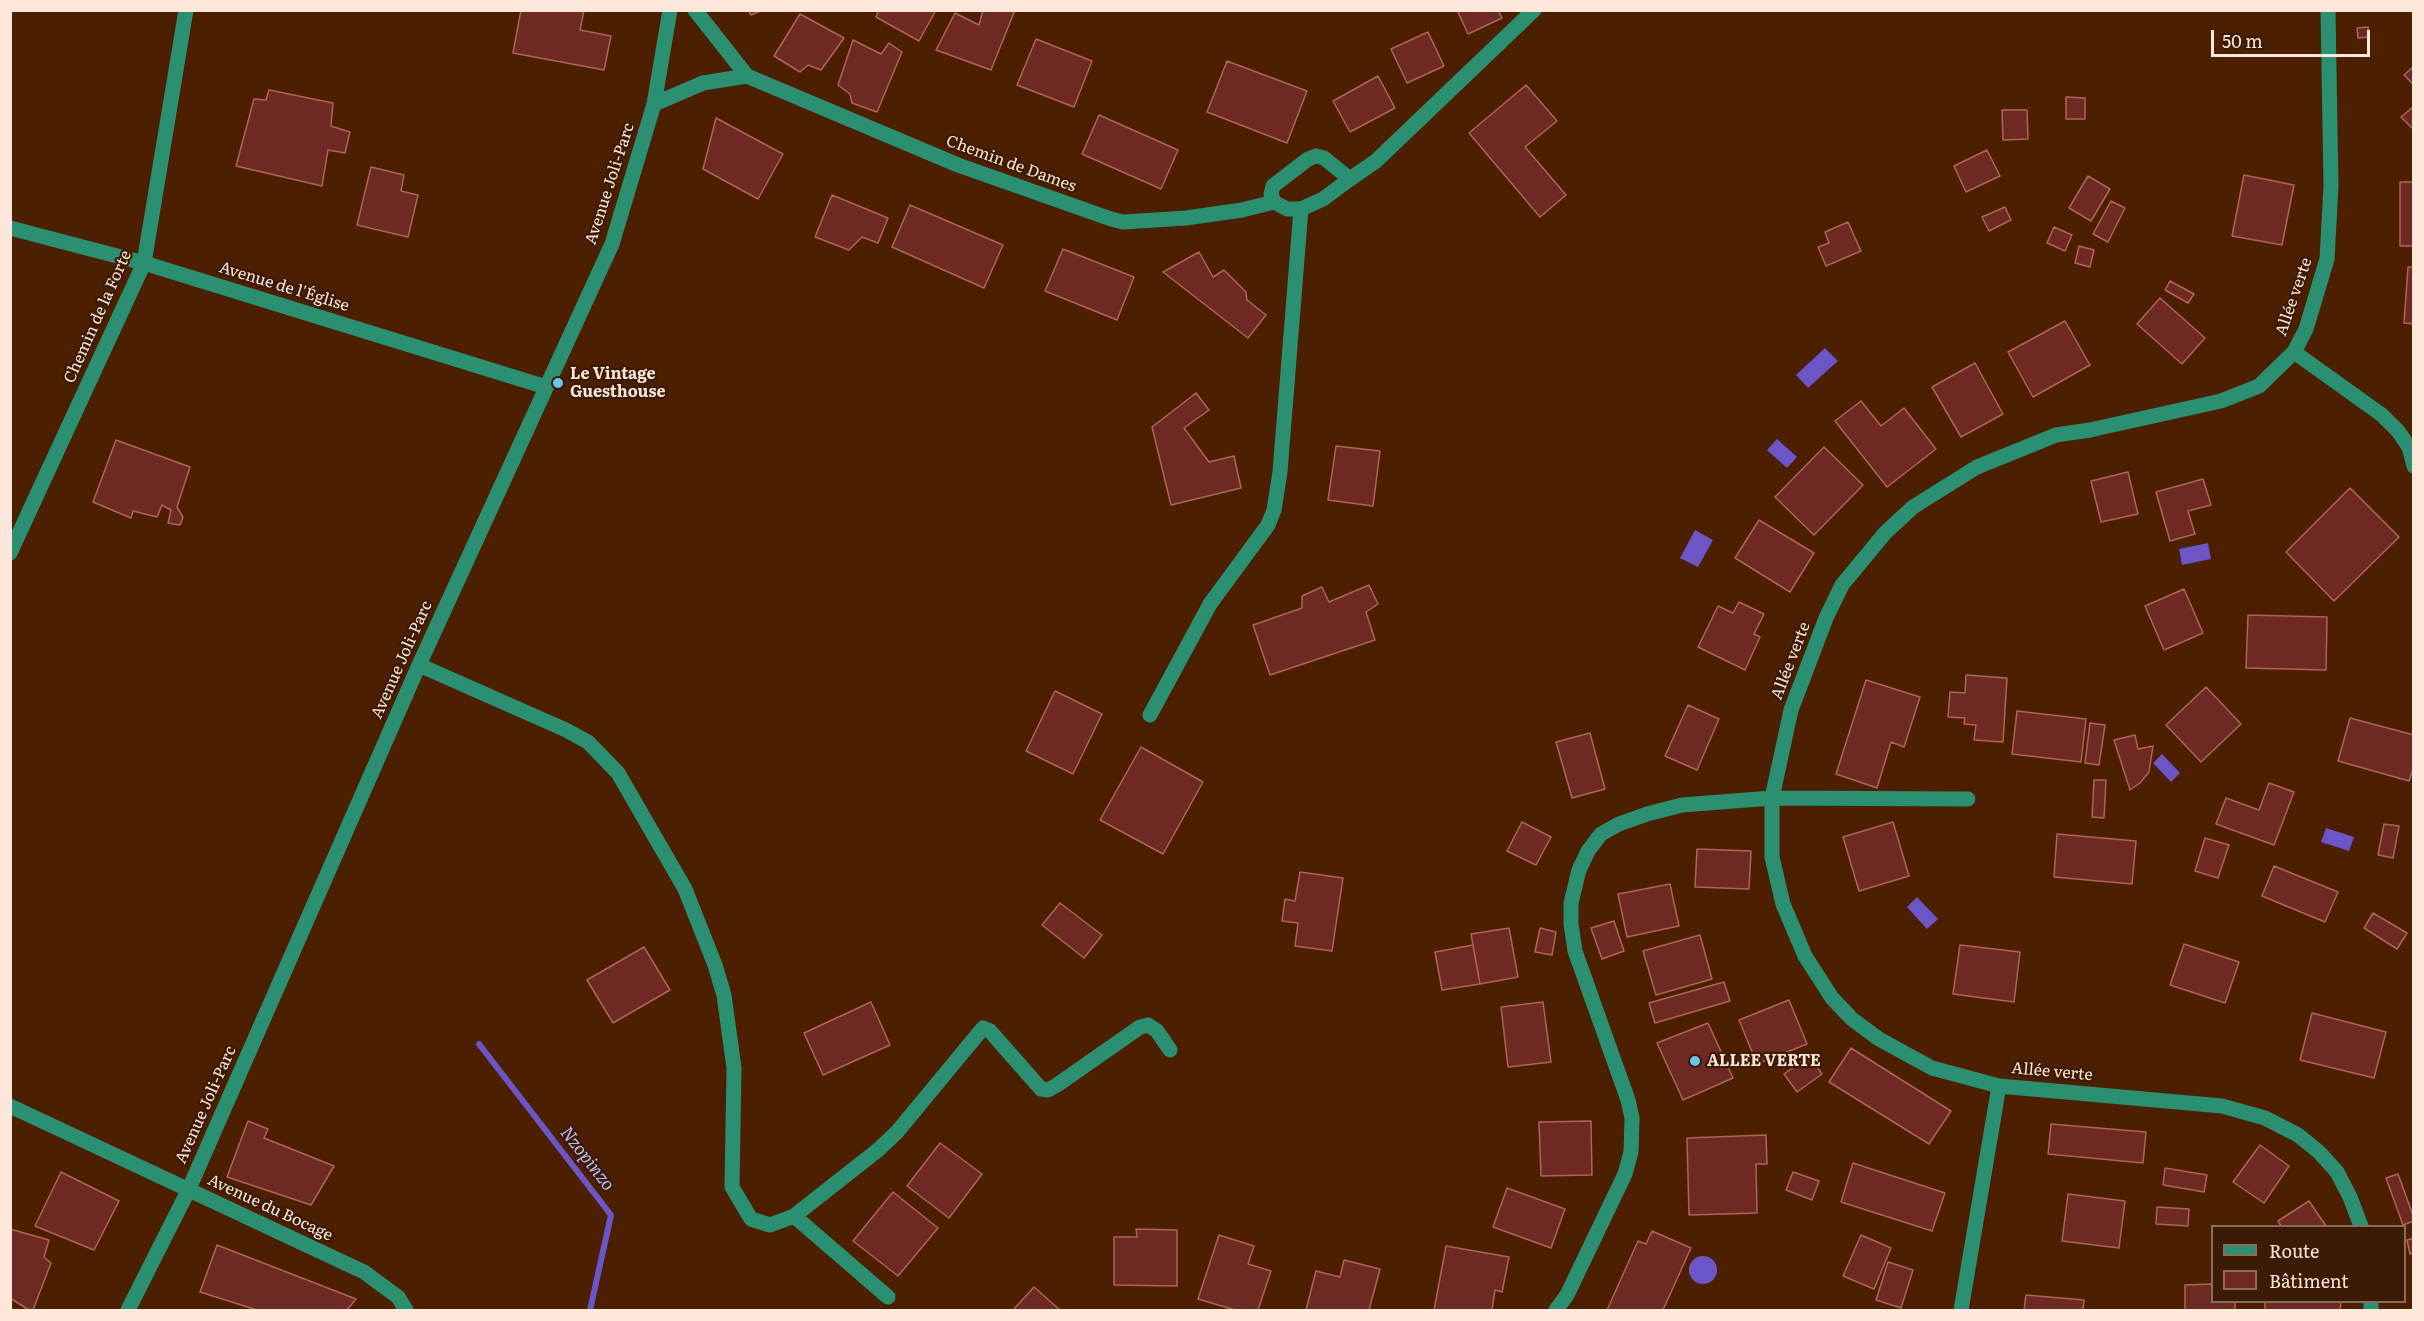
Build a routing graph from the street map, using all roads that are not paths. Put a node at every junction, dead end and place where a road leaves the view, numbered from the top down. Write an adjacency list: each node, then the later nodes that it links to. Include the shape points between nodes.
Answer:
1 (186, 10): 12 (street, Chemin de la Forte)
2 (670, 10): 7 (street, Avenue Joli-Parc)
3 (695, 10): 6 (street)
4 (1534, 10): 8 (street, via 1376,161)
5 (2328, 10): 13 (street, Allée verte, via 2332,164 2327,260 2306,329)
6 (747, 76): 7 (street, via 703,83); 9 (street, Chemin de Dames, via 958,165 1123,222 1186,218)
7 (654, 104): 14 (street, Avenue Joli-Parc, via 612,244)
8 (1350, 179): 9 (street, via 1316,156 1273,186); 10 (street, via 1323,200)
9 (1274, 202): 10 (street, via 1287,209)
10 (1300, 209): 18 (street, via 1274,510 1268,525 1210,604)
11 (10, 228): 12 (street, Avenue de l'Église)
12 (144, 263): 14 (street, Avenue de l'Église); 16 (street, Chemin de la Forte)
13 (2294, 352): 15 (street, via 2390,423 2409,447); 19 (street, Allée verte, via 2259,386 2221,401 2056,435 1977,467 1913,507 1861,560 1842,585 1826,618 1791,710)
14 (546, 387): 17 (street, Avenue Joli-Parc)
15 (2414, 466)
16 (10, 553)
17 (419, 665): 24 (street, Avenue Joli-Parc); 25 (street, via 566,730 588,742 618,773 685,889 724,995 734,1068 732,1187 751,1219 770,1225)
18 (1149, 715)
19 (1772, 798): 20 (street); 22 (street, Allée verte, via 1772,856 1784,904 1805,956 1832,998 1879,1040 1908,1056 1932,1068); 30 (street, via 1682,805 1619,824 1601,834 1579,870 1571,903 1575,951 1628,1100 1632,1142 1625,1174)
20 (1968, 799)
21 (1170, 1050): 25 (street, via 1157,1031 1148,1025 1140,1027 1048,1090 1041,1089 990,1031 982,1028 889,1139)
22 (1999, 1086): 26 (street, Allée verte, via 2222,1106 2265,1118 2298,1135 2337,1172); 31 (street)
23 (10, 1106): 24 (street, Avenue du Bocage)
24 (188, 1191): 28 (street, Avenue Joli-Parc); 29 (street, Avenue du Bocage, via 364,1272 398,1297)
25 (794, 1216): 27 (street)
26 (2360, 1225)
27 (888, 1297)
28 (128, 1311)
29 (406, 1311)
30 (1556, 1311)
31 (1961, 1311)

